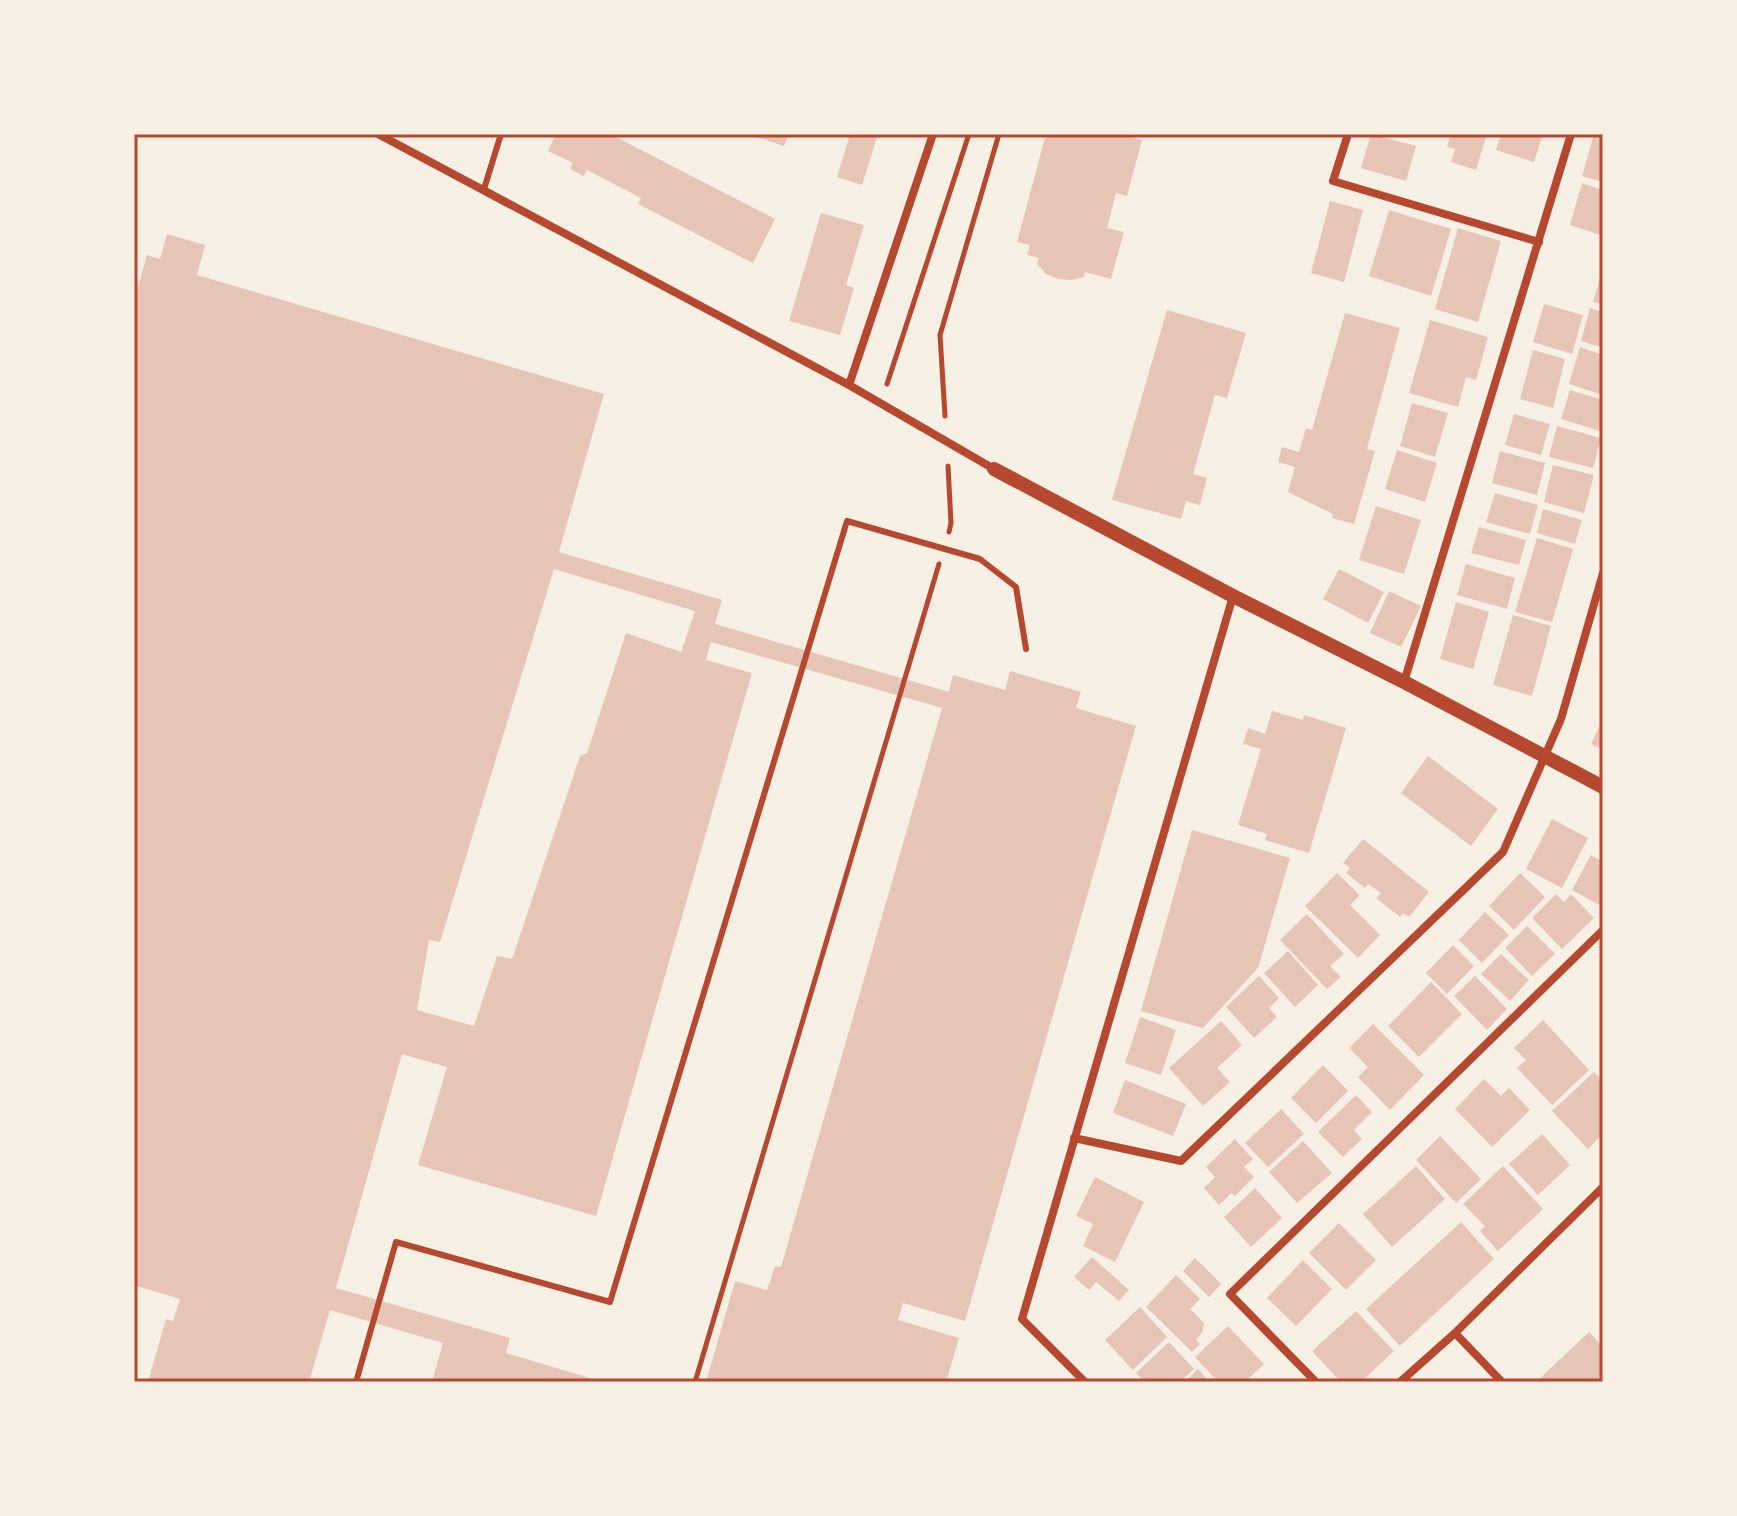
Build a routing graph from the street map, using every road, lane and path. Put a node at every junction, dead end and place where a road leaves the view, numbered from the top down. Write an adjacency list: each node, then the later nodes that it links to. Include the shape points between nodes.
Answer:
1 (378, 134): 8 (street)
2 (501, 134): 8 (lane)
3 (933, 134): 10 (street)
4 (969, 134): 11 (path)
5 (999, 134): 12 (path, via 940,335)
6 (1348, 134): 9 (street, via 1333,181)
7 (1571, 134): 9 (street)
8 (484, 189): 10 (street)
9 (1539, 242): 20 (street)
10 (849, 385): 11 (street)
11 (881, 404): 14 (street)
12 (945, 417)
13 (948, 464): 15 (path)
14 (994, 469): 18 (street)
15 (947, 538)
16 (942, 553): 28 (path)
17 (1603, 573): 21 (street)
18 (1233, 596): 20 (street); 24 (street)
19 (1026, 649): 27 (lane, via 1016,587 980,559 847,521 610,1302 396,1242)
20 (1404, 682): 21 (street)
21 (1546, 757): 22 (street); 24 (street, via 1503,852 1181,1161)
22 (1603, 787)
23 (1603, 930): 30 (street, via 1230,1294)
24 (1074, 1138): 29 (street, via 1022,1319)
25 (1603, 1187): 26 (street)
26 (1455, 1333): 31 (street); 32 (street)
27 (356, 1382)
28 (695, 1382)
29 (1085, 1382)
30 (1316, 1382)
31 (1400, 1382)
32 (1502, 1382)

